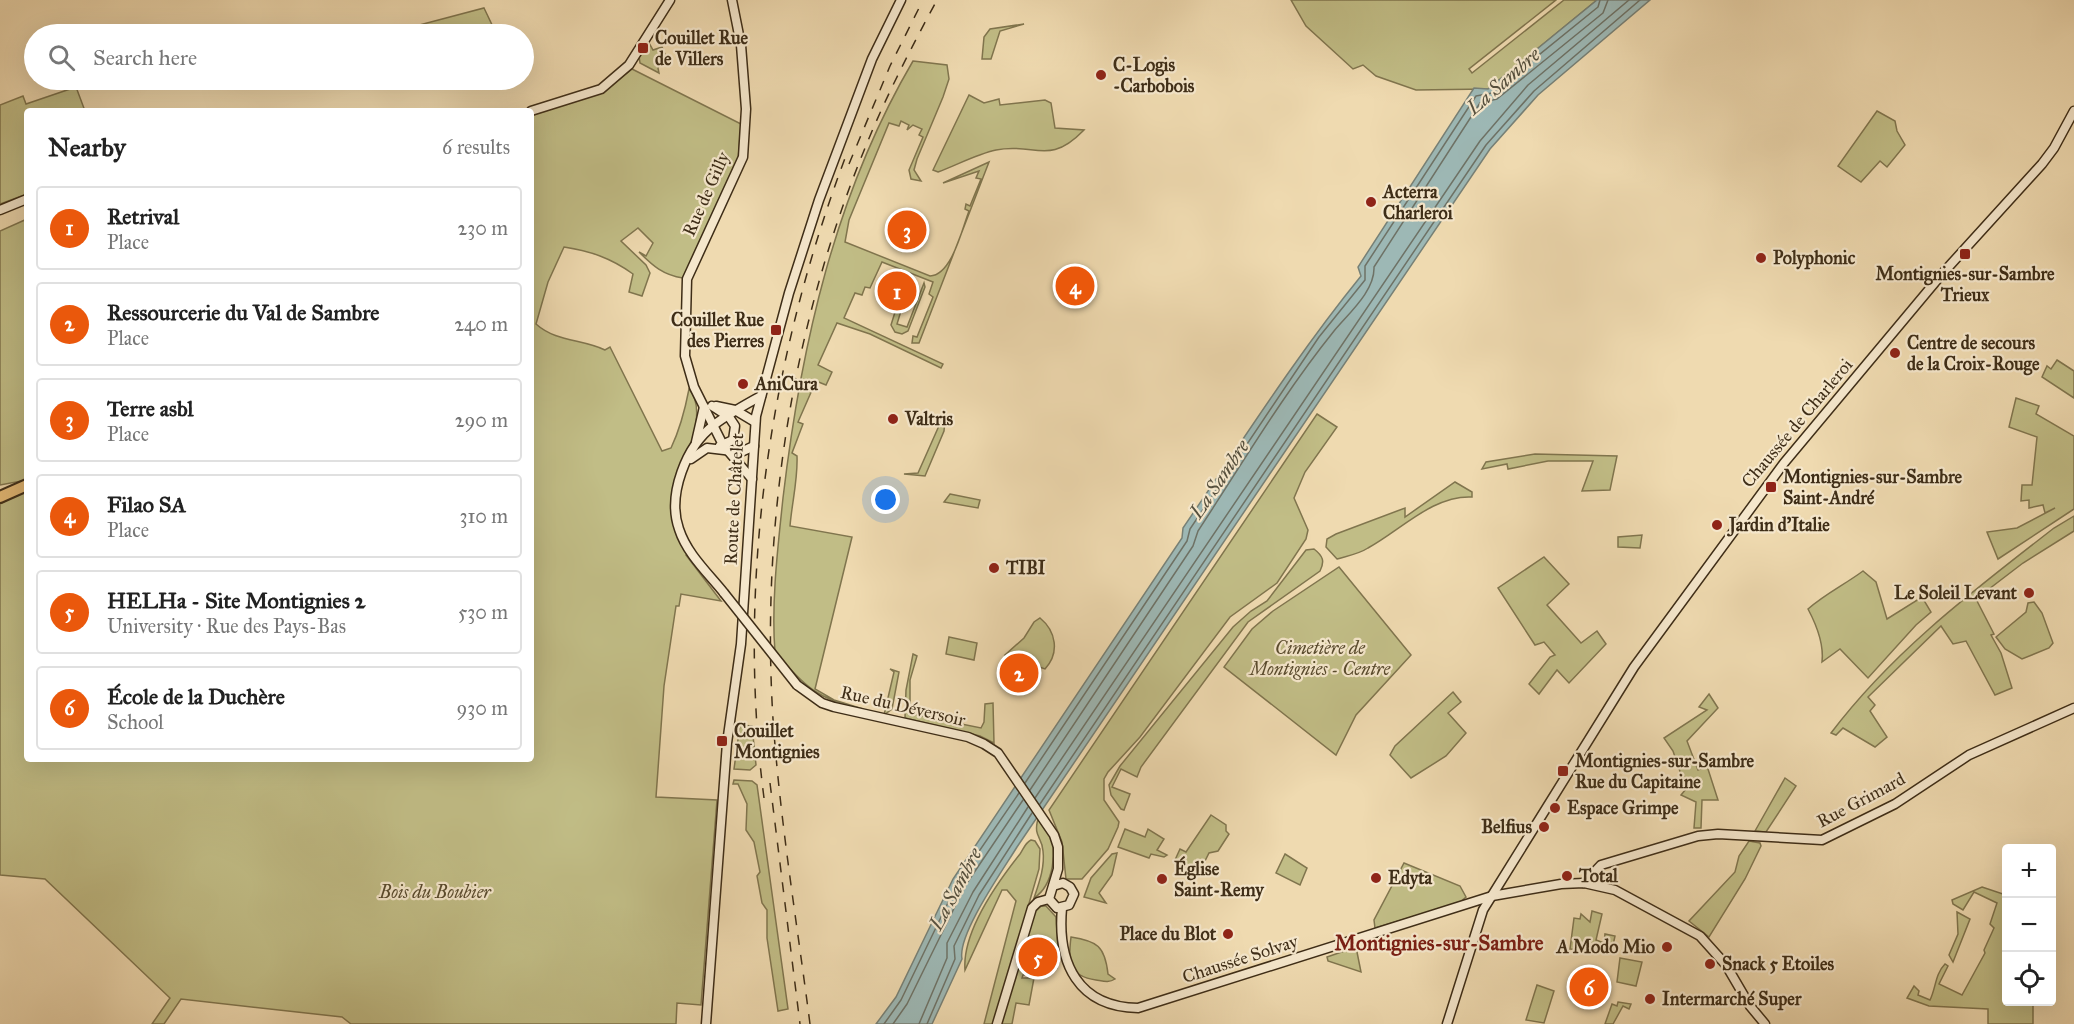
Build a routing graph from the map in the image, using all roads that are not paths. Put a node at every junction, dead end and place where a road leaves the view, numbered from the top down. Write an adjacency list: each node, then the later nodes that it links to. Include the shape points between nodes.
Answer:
1 (670, 0): 4 (main road, via 629,65 602,89)
2 (732, 0): 9 (main road, Rue de Gilly, via 746,109 743,157 687,279 685,356 689,374)
3 (900, 0): 8 (main road, Route de Châtelet, via 870,65 819,200)
4 (534, 110)
5 (2074, 111): 25 (main road, Chaussée de Charleroi, via 2042,164 1942,274 1756,499 1634,667)
6 (24, 200): 7 (main road)
7 (0, 210)
8 (761, 396): 10 (main road, Rue du Déversoir); 11 (main road, Route de Châtelet)
9 (708, 406): 10 (main road); 12 (main road, Rue de Gilly); 13 (main road)
10 (732, 414): 11 (main road); 12 (main road, Rue du Déversoir); 15 (main road, via 735,433)
11 (755, 422): 14 (main road, Route de Châtelet)
12 (714, 425): 13 (main road, Rue du Déversoir); 15 (main road, Rue de Gilly)
13 (695, 445): 18 (main road, Rue du Déversoir)
14 (754, 446): 15 (main road, Rue du Déversoir, via 741,452); 16 (main road, Route de Châtelet)
15 (725, 448): 16 (main road); 18 (main road, Rue du Déversoir, via 707,448 692,457)
16 (752, 479): 29 (main road, Route de Châtelet)
17 (24, 486): 19 (highway)
18 (678, 490): 21 (main road, Rue du Déversoir, bridge, via 678,528 690,551 797,685 822,703 984,744 1007,764 1045,818 1058,847)
19 (0, 497)
20 (2074, 708): 23 (main road, Rue Grimard, via 1969,755 1895,804 1822,840 1698,836 1601,866)
21 (1058, 869): 22 (main road, Rue du Déversoir); 24 (main road, Rue du Déversoir)
22 (1063, 883): 24 (main road); 27 (main road, via 1074,894 1072,902)
23 (1584, 883): 25 (main road, Chaussée Solvay); 31 (main road, Chaussée Solvay, via 1615,890 1703,939 1726,965)
24 (1053, 886): 26 (main road)
25 (1492, 896): 27 (main road, Chaussée Solvay, via 1138,1008 1108,1005 1077,982 1065,957); 28 (main road, Chaussée de Charleroi, via 1474,933)
26 (1049, 899): 27 (main road); 30 (main road, via 1032,908)
27 (1062, 908)
28 (1448, 1020)
29 (706, 1024)
30 (997, 1024)
31 (1764, 1024)

